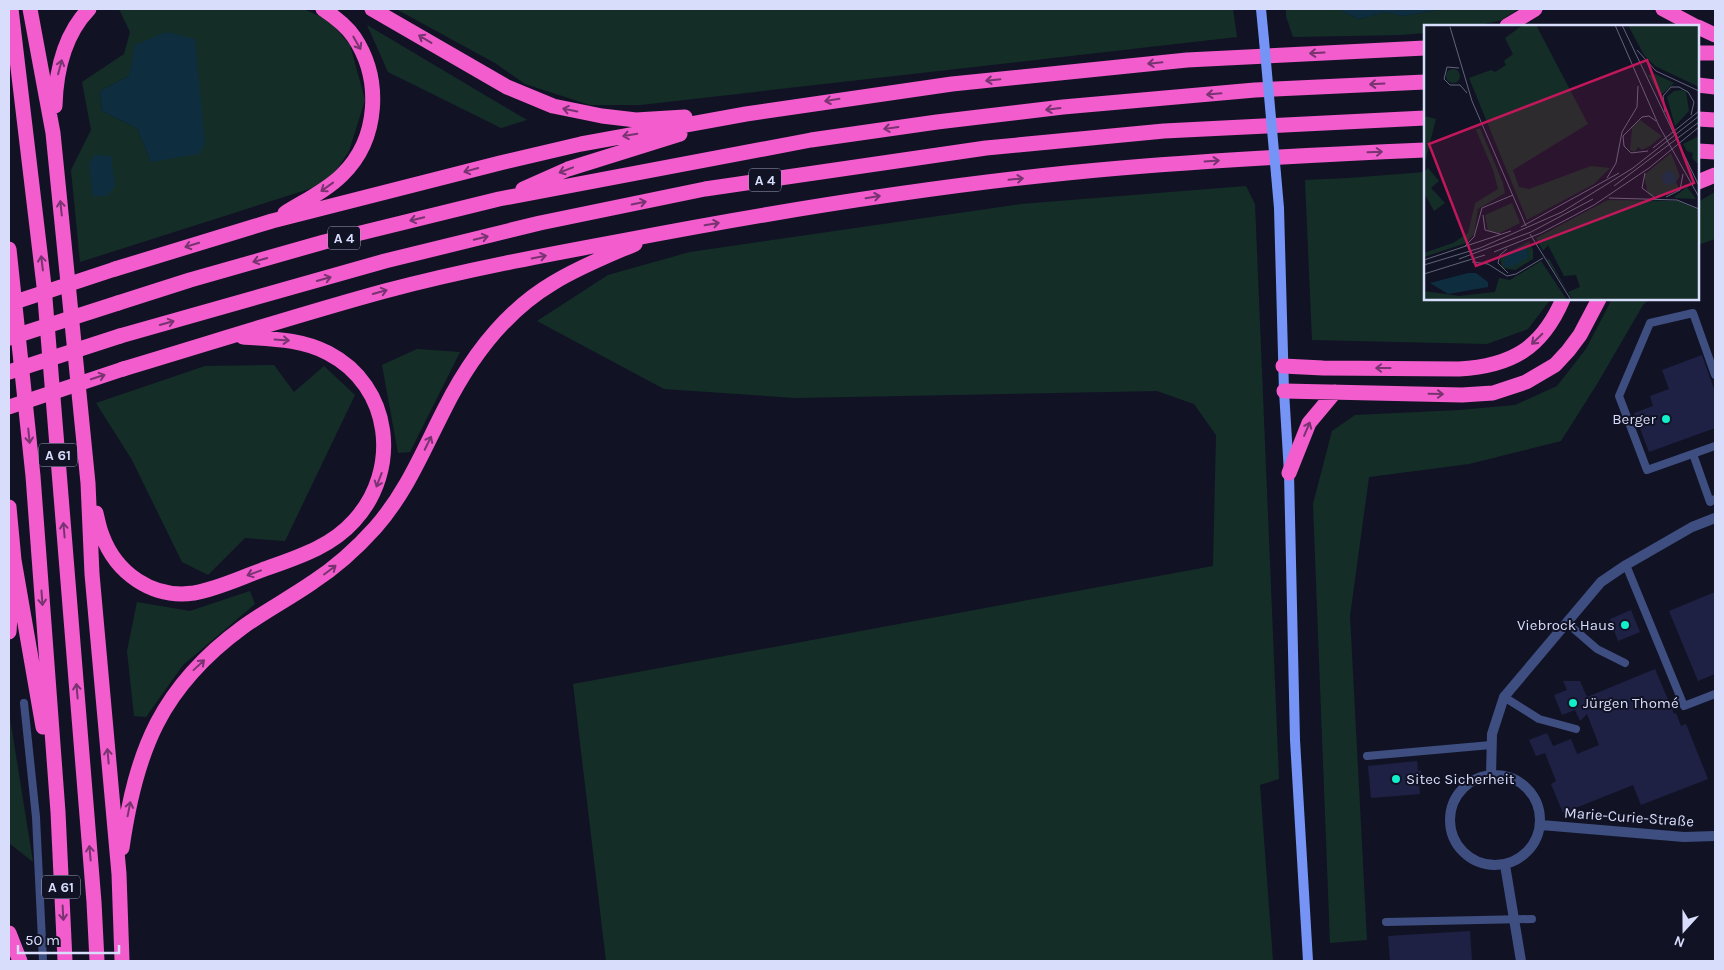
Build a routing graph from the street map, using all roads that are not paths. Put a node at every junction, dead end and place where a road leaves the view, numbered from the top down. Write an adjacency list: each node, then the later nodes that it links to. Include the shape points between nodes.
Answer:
1 (12, 9): 75 (highway, A 61, one-way to 1, via 44,286)
2 (30, 9): 23 (highway)
3 (89, 9): 23 (highway, one-way to 3, via 56,82 61,62 67,42)
4 (323, 9): 30 (highway, one-way to 30, via 354,36 368,64 372,117 362,146 343,174)
5 (372, 9): 19 (highway, one-way to 5, via 636,120 553,106 507,87)
6 (1261, 9): 38 (main road, bridge, via 1279,208)
7 (1535, 9): 9 (highway)
8 (1663, 9): 10 (highway)
9 (1509, 25)
10 (1693, 25)
11 (1699, 28): 12 (highway)
12 (1715, 35)
13 (1423, 48): 19 (highway, one-way to 19, via 1187,60 952,84)
14 (1699, 53): 15 (highway)
15 (1715, 53)
16 (1424, 82): 29 (highway, A 4, one-way to 29, via 1245,91 937,122 811,140)
17 (1699, 86): 18 (highway)
18 (1715, 87)
19 (746, 114): 29 (highway, one-way to 29, via 568,169); 30 (highway, one-way to 30, via 572,146)
20 (1424, 118): 39 (highway, A 4, one-way to 20, bridge, via 120,336 385,261 540,223 705,189 986,148 1164,131)
21 (1699, 119): 22 (highway)
22 (1715, 120)
23 (53, 132): 47 (highway, one-way to 23)
24 (1424, 150): 31 (highway, one-way to 24, via 880,196 1066,173 1164,164)
25 (1699, 151): 26 (highway)
26 (1715, 152)
27 (1715, 175): 28 (highway)
28 (1699, 182)
29 (499, 199): 37 (highway, A 4, one-way to 37, bridge, via 324,242 190,280)
30 (272, 221): 35 (highway, one-way to 35, bridge)
31 (664, 232): 36 (highway, one-way to 31, via 386,291); 67 (highway, one-way to 31, via 131,796 146,745 174,693 193,671 243,627 313,582 364,540 387,514 407,483 470,364 518,310 540,291 580,268)
32 (9, 249): 63 (highway, A 61, one-way to 63, via 33,476)
33 (1563, 300): 38 (highway, one-way to 38, via 1551,324 1535,342 1496,364 1459,369)
34 (1598, 300): 42 (highway, one-way to 34, via 1462,395 1493,393 1526,382 1555,365 1568,351)
35 (9, 304)
36 (233, 336): 43 (highway, one-way to 36, bridge); 47 (highway, one-way to 47, via 291,341 328,353 358,375 368,390 381,421 384,456 382,473 374,492 354,522 307,554 204,591 165,592 136,581 113,556 102,534)
37 (9, 338)
38 (1283, 366): 41 (main road)
39 (9, 372)
40 (1715, 375): 45 (lane, via 1693,313 1650,323 1619,396 1647,470)
41 (1284, 392): 42 (highway); 46 (main road)
42 (1335, 392): 46 (highway, one-way to 42, via 1309,423)
43 (9, 407)
44 (1715, 446): 45 (lane)
45 (1693, 454): 48 (lane, via 1710,502)
46 (1289, 472): 77 (main road, via 1295,740)
47 (88, 483): 67 (highway, one-way to 47, via 92,574)
48 (1715, 499)
49 (9, 506): 51 (highway)
50 (1715, 518): 52 (street, via 1692,527)
51 (14, 560): 54 (highway); 63 (highway)
52 (1626, 565): 53 (street, via 1601,582); 56 (lane, via 1684,706)
53 (1567, 623): 55 (lane, via 1597,649); 57 (street)
54 (9, 632)
55 (1625, 663)
56 (1715, 694)
57 (1504, 698): 59 (lane, via 1539,719); 60 (street)
58 (24, 703): 73 (lane, via 36,817)
59 (1576, 729)
60 (1491, 745): 61 (lane); 62 (street)
61 (1367, 756)
62 (1491, 775): 64 (street, via 1517,780 1528,788 1536,799); 66 (street, via 1476,779 1455,798 1450,812 1450,827 1463,853 1476,862 1490,866)
63 (58, 812): 74 (highway, A 61, one-way to 74)
64 (1541, 825): 65 (street, Marie-Curie-Straße, via 1684,837); 66 (street, via 1529,851)
65 (1715, 836)
66 (1505, 865): 69 (street)
67 (119, 874): 76 (highway)
68 (1532, 919): 69 (lane)
69 (1515, 920): 70 (lane); 78 (street)
70 (1386, 922)
71 (9, 933): 72 (highway)
72 (20, 961)
73 (43, 961)
74 (65, 961)
75 (97, 961)
76 (122, 961)
77 (1308, 961)
78 (1521, 961)

